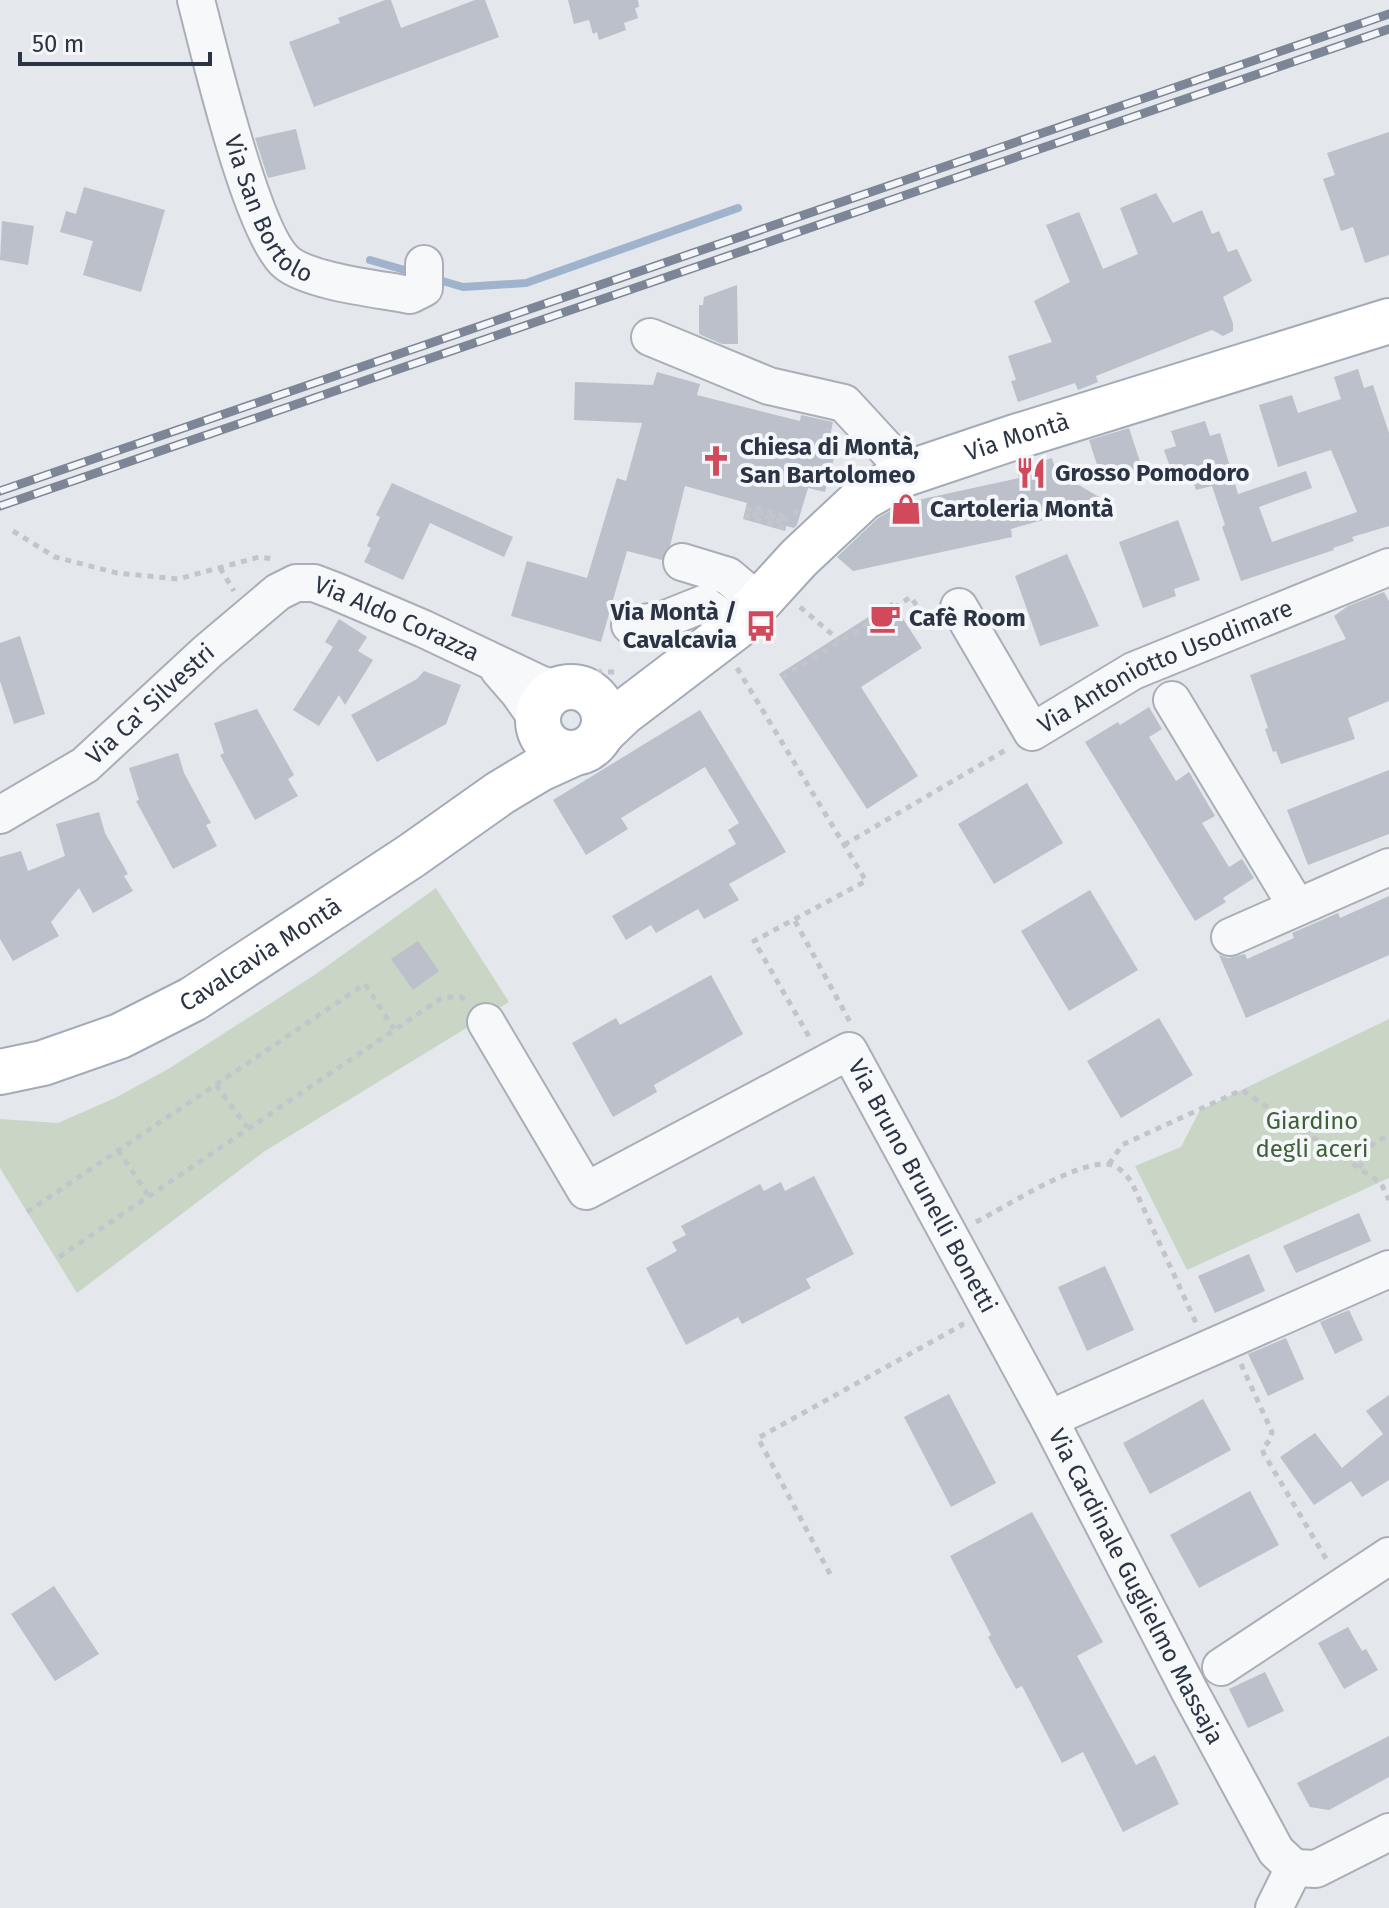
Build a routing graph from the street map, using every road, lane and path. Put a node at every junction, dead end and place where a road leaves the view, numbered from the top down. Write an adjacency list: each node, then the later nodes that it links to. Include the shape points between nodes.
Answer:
1 (196, 0): 2 (street, Via San Bortolo, via 255,206 287,263 321,277 410,295)
2 (424, 276)
3 (1389, 321): 14 (main road, Via Montà, via 905,474 863,498 799,558)
4 (650, 337): 5 (street, via 769,386 844,403)
5 (891, 454)
6 (787, 517): 7 (path, via 750,506 786,520 748,512 747,516)
7 (786, 528)
8 (13, 531): 11 (path, via 55,557 117,573 178,579 259,557)
9 (682, 562): 14 (street, via 728,576)
10 (1389, 567): 19 (street, Via Antoniotto Usodimare, via 1133,671)
11 (291, 572): 18 (street, Via Aldo Corazza, via 542,685); 20 (street, Via Ca' Silvestri, via 278,592 85,765)
12 (959, 607): 15 (path, via 929,625 911,597); 19 (street, Via Antoniotto Usodimare)
13 (630, 625): 14 (street, via 663,620 703,604)
14 (745, 629): 15 (path); 18 (main road, Via Montà, via 617,688); 21 (path)
15 (840, 641): 16 (path)
16 (782, 678)
17 (1172, 700): 23 (street)
18 (567, 720): 30 (main road, Cavalcavia Montà, via 540,769 193,999 120,1036)
19 (1032, 732): 21 (path)
20 (0, 815)
21 (844, 845): 24 (path, via 866,881)
22 (1389, 867): 23 (street)
23 (1297, 907): 25 (street)
24 (795, 921): 28 (path, Via Bruno Brunelli Bonetti); 29 (path, via 754,941)
25 (1230, 937)
26 (486, 1022): 27 (path, via 461,997 443,997); 29 (street, Via Bruno Brunelli Bonetti, via 586,1191)
27 (394, 1029): 31 (path, via 365,984); 32 (path)
28 (856, 1032)
29 (825, 1064): 46 (street, Via Bruno Brunelli Bonetti, via 849,1051 940,1194)
30 (0, 1072)
31 (216, 1085): 32 (path); 34 (path)
32 (247, 1127): 37 (path)
33 (1389, 1136): 36 (path, via 1374,1142)
34 (118, 1150): 37 (path); 39 (path)
35 (1109, 1164): 36 (path, via 1122,1145 1242,1090); 40 (path, via 1083,1167); 44 (path, via 1131,1181)
36 (1359, 1168): 38 (path, via 1381,1183)
37 (148, 1195): 41 (path)
38 (1389, 1200)
39 (27, 1212)
40 (963, 1229)
41 (59, 1257)
42 (1389, 1269): 46 (street, Via Cardinale Guglielmo Massaja)
43 (957, 1314): 48 (path, via 962,1325 758,1438)
44 (1200, 1332)
45 (1235, 1352): 49 (path, via 1272,1432 1264,1454)
46 (1049, 1419): 52 (street, Via Cardinale Guglielmo Massaja, via 1276,1851)
47 (1389, 1556): 50 (street)
48 (830, 1574)
49 (1335, 1574)
50 (1221, 1667)
51 (1389, 1832): 52 (street, via 1316,1869)
52 (1294, 1868): 53 (street)
53 (1274, 1908)

